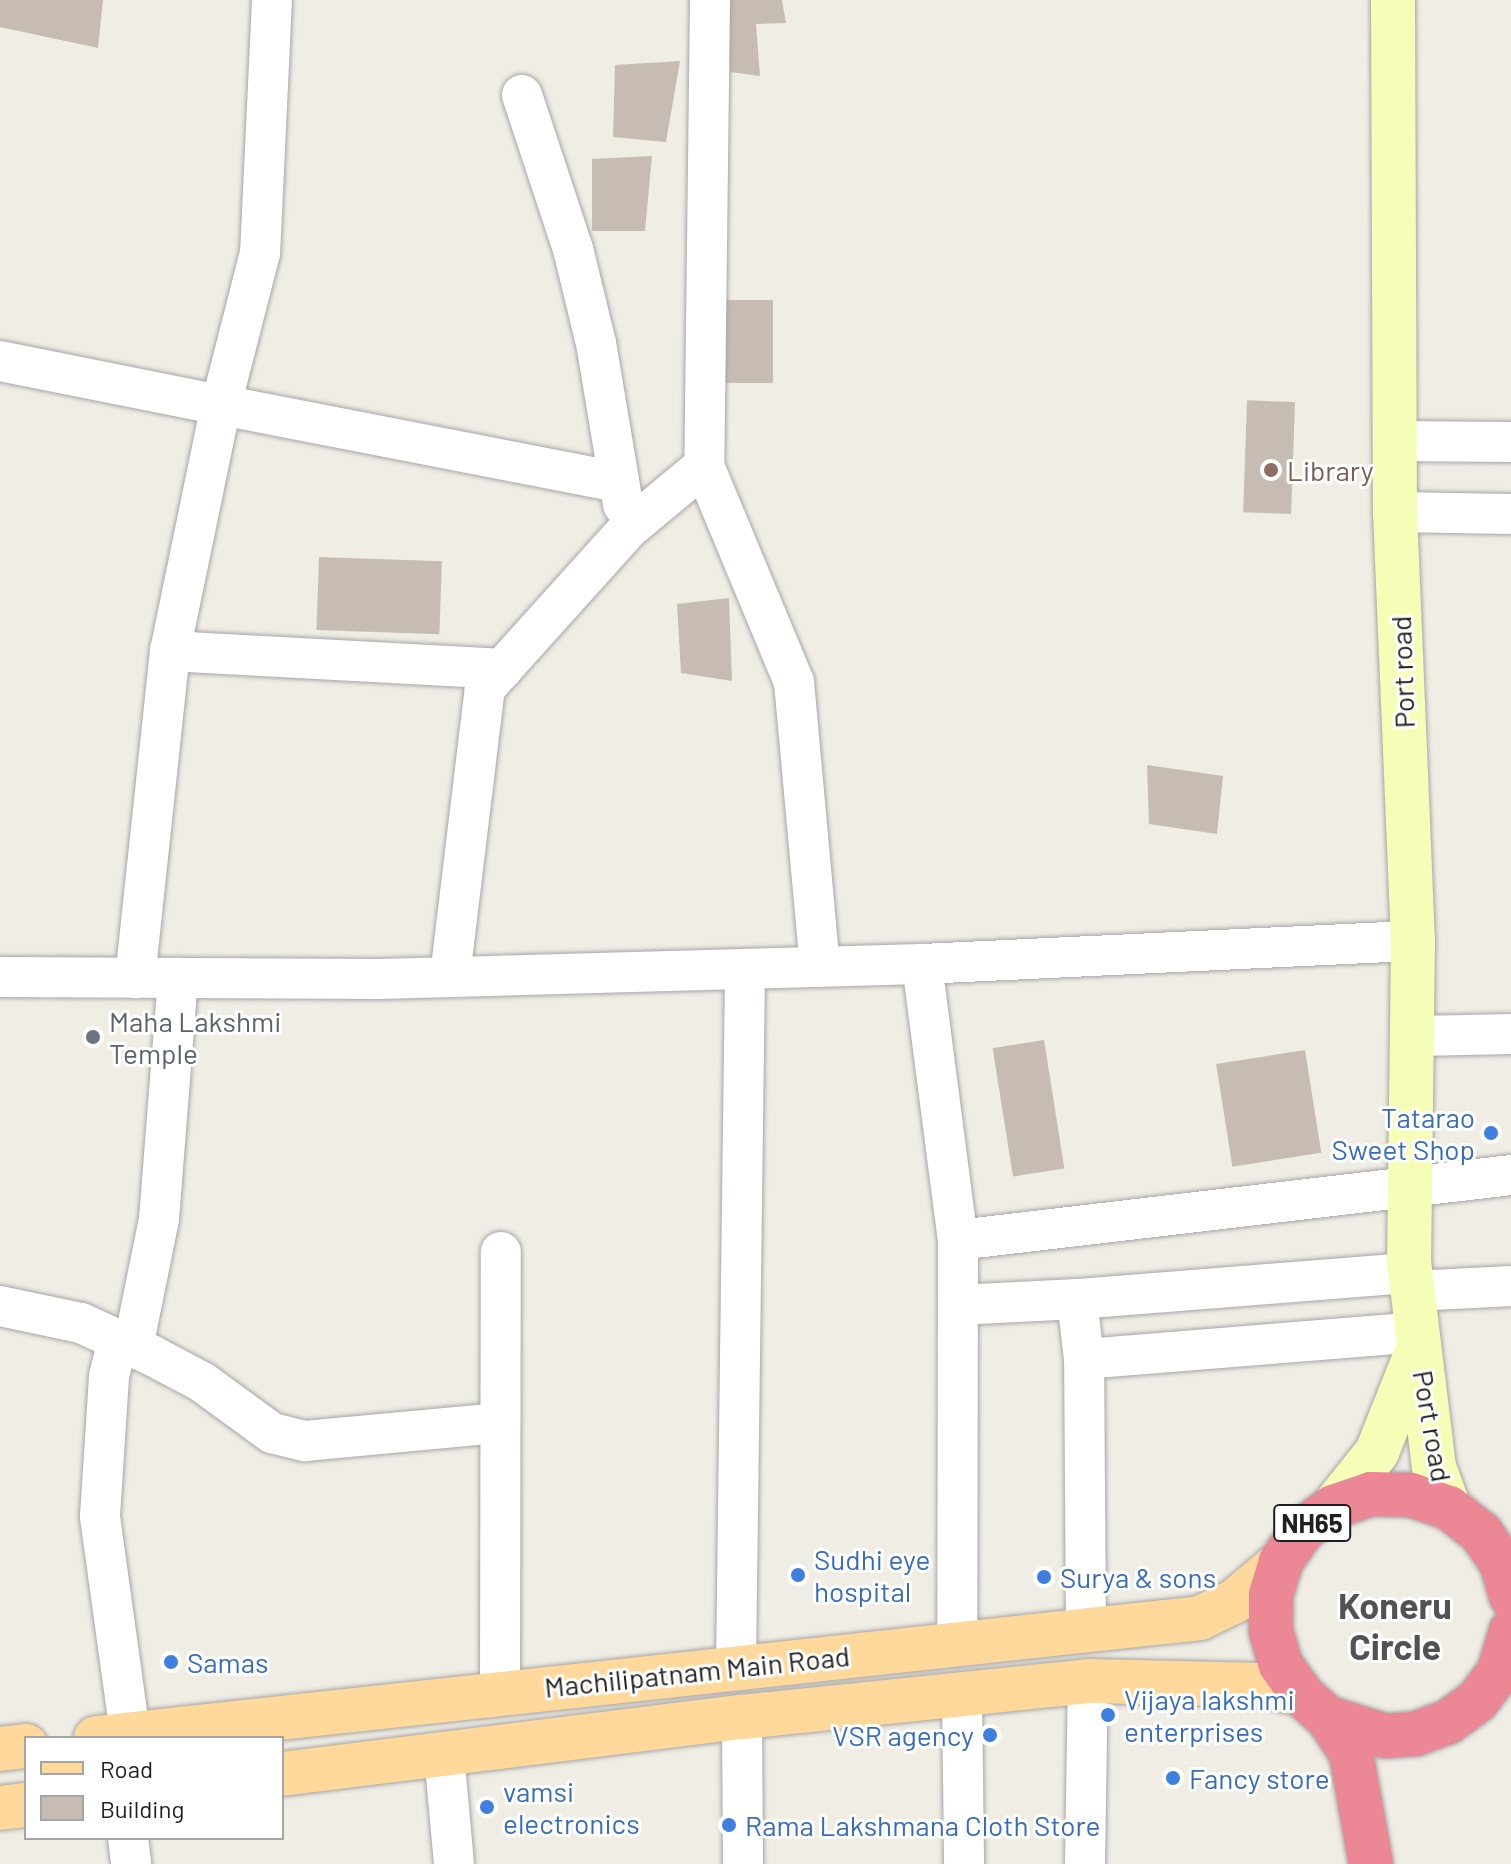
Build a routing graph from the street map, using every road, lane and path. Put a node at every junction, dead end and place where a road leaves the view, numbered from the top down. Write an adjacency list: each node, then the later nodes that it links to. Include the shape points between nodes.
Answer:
1 (272, 0): 6 (street, via 260,253)
2 (710, 0): 9 (street)
3 (1393, 0): 7 (main road, Port road)
4 (522, 95): 10 (street, via 573,249 596,343)
5 (0, 361): 6 (street)
6 (221, 405): 10 (street); 14 (street)
7 (1394, 441): 8 (street); 11 (main road, Port road)
8 (1511, 442)
9 (704, 466): 13 (street); 18 (street, via 794,682)
10 (617, 482): 13 (street)
11 (1395, 512): 12 (street); 16 (main road, Port road)
12 (1511, 514)
13 (628, 529): 15 (street)
14 (170, 651): 15 (street); 22 (street)
15 (503, 669): 20 (street, via 485,688)
16 (1413, 941): 17 (street); 25 (main road, Port road)
17 (922, 964): 18 (street); 28 (street)
18 (820, 967): 19 (street)
19 (745, 969): 20 (street); 45 (street)
20 (450, 976): 23 (street)
21 (0, 977): 22 (street)
22 (135, 978): 23 (street)
23 (178, 978): 35 (street, via 159,1219)
24 (1511, 1034): 25 (street)
25 (1414, 1036): 27 (main road, Port road)
26 (1511, 1175): 27 (street)
27 (1408, 1183): 28 (street); 34 (main road, Port road)
28 (958, 1240): 32 (street)
29 (501, 1252): 37 (street)
30 (1511, 1286): 34 (street)
31 (1077, 1299): 32 (street); 34 (street); 36 (street)
32 (958, 1305): 43 (street)
33 (0, 1306): 35 (street, via 81,1323)
34 (1415, 1310): 36 (street); 38 (main road, Port road, via 1377,1452); 39 (main road, Port road, via 1434,1467)
35 (125, 1344): 37 (street, via 202,1382 272,1433 305,1441); 52 (street, via 109,1377 100,1517)
36 (1084, 1359): 42 (street)
37 (500, 1423): 47 (street)
38 (1333, 1507): 39 (highway, NH65, via 1371,1494 1411,1495); 40 (highway, NH65, via 1303,1530)
39 (1480, 1529): 41 (highway, via 1502,1564)
40 (1281, 1562): 42 (main road, Machilipatnam Main Road, via 1235,1601 1200,1618); 49 (highway, NH65, via 1271,1595 1271,1631 1281,1665)
41 (1511, 1596)
42 (1086, 1631): 43 (main road, Machilipatnam Main Road)
43 (957, 1642): 45 (main road, Machilipatnam Main Road)
44 (1507, 1654): 51 (highway, NH65, via 1477,1701)
45 (736, 1667): 47 (main road, Machilipatnam Main Road)
46 (1088, 1681): 48 (main road, Machilipatnam Main Road); 49 (main road, Machilipatnam Main Road, via 1263,1685); 65 (street)
47 (500, 1693): 52 (main road, Machilipatnam Main Road)
48 (962, 1694): 50 (main road, Machilipatnam Main Road); 64 (street)
49 (1314, 1706): 51 (highway, NH65, via 1370,1733); 60 (highway, NH65, via 1351,1753)
50 (742, 1717): 55 (main road, Machilipatnam Main Road); 63 (street)
51 (1415, 1734): 60 (highway, NH65, via 1392,1755)
52 (113, 1736)
53 (24, 1746): 54 (main road)
54 (0, 1749)
55 (444, 1754): 56 (main road, Machilipatnam Main Road); 62 (street)
56 (284, 1774)
57 (24, 1805): 58 (main road)
58 (0, 1808)
59 (128, 1840): 61 (street)
60 (1370, 1851)
61 (131, 1864)
62 (454, 1864)
63 (743, 1864)
64 (964, 1864)
65 (1085, 1864)

